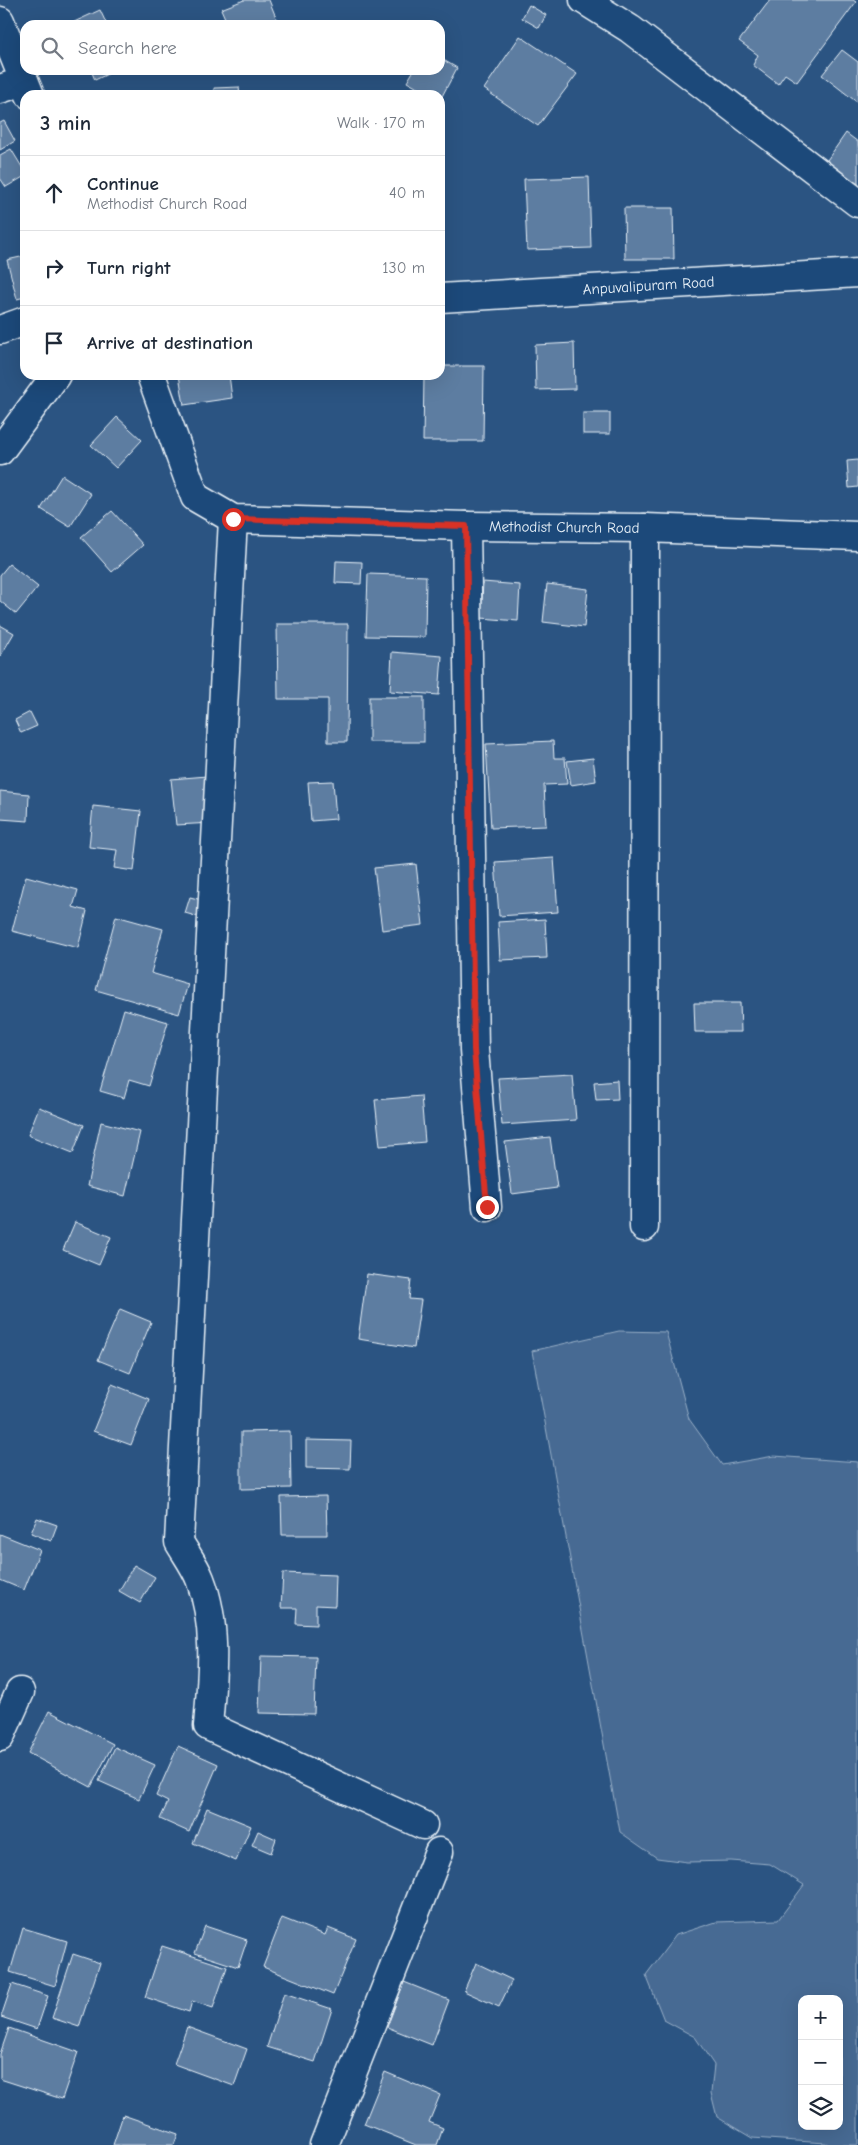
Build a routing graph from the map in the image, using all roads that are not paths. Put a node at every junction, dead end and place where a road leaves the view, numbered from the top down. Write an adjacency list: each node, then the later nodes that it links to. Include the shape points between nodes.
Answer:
1 (584, 0): 4 (street, via 630,28)
2 (0, 21): 3 (street)
3 (18, 89)
4 (858, 203)
5 (858, 273): 6 (street, Anpuvalipuram Road)
6 (445, 298)
7 (20, 323): 8 (street)
8 (0, 330)
9 (52, 380): 11 (street)
10 (153, 380): 12 (street, Methodist Church Road, via 196,497)
11 (0, 451)
12 (233, 519): 13 (street, Methodist Church Road); 20 (street, via 179,1542 200,1578 209,1618 213,1666 208,1726)
13 (466, 526): 14 (street, Methodist Church Road); 16 (street, via 474,1050)
14 (645, 528): 15 (street, Methodist Church Road); 17 (street)
15 (858, 536)
16 (487, 1207)
17 (644, 1227)
18 (20, 1692): 19 (street)
19 (0, 1736)
20 (423, 1825)
21 (438, 1852): 22 (street)
22 (324, 2145)

